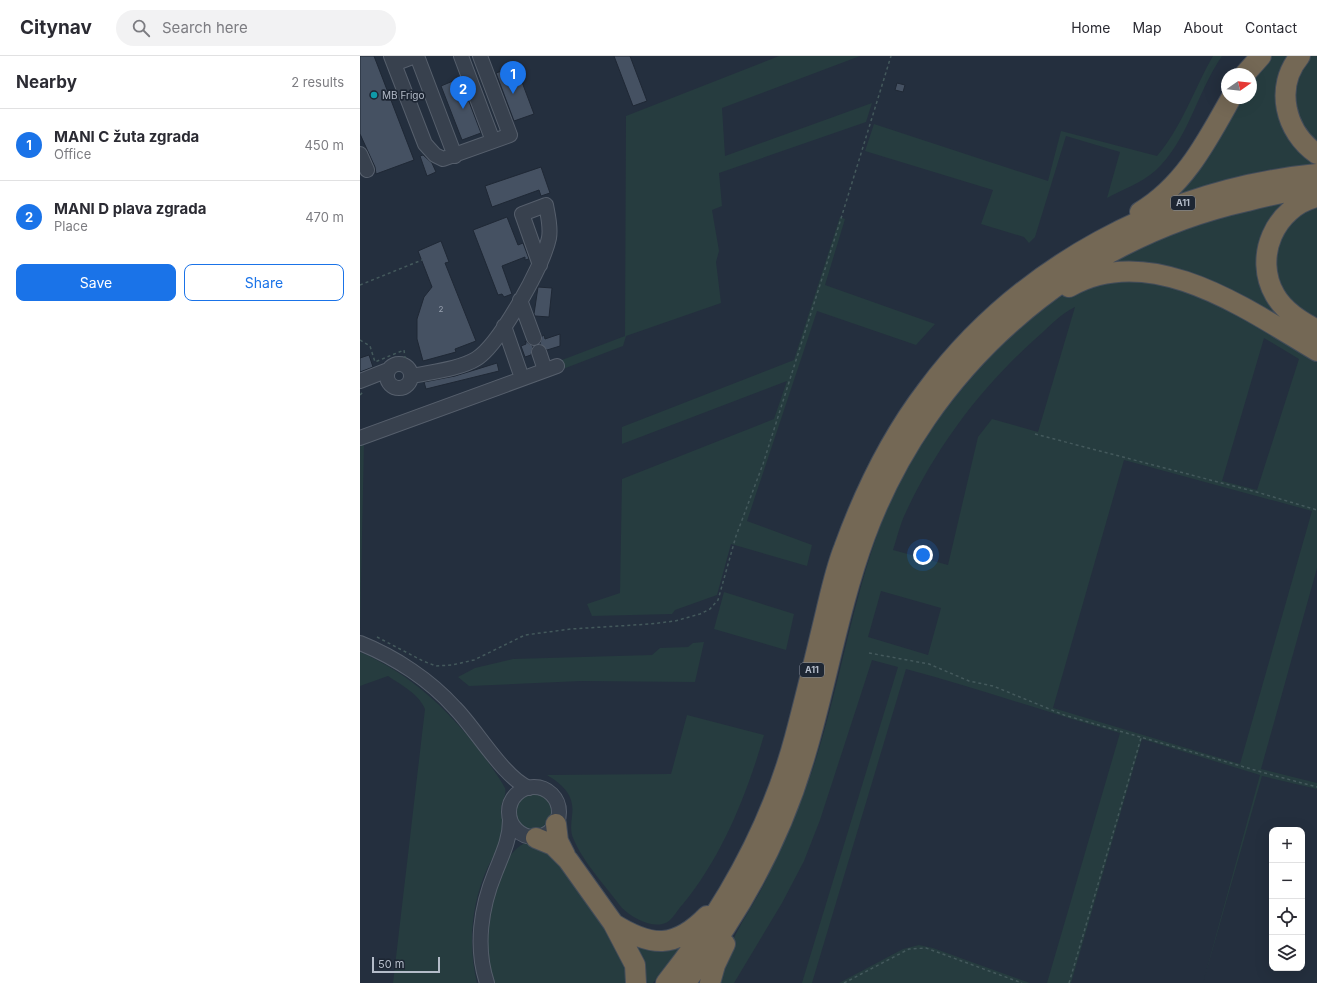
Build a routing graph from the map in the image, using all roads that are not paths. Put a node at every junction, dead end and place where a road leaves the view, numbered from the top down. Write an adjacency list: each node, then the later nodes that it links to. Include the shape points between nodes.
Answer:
1 (416, 56): 6 (street); 12 (street)
2 (461, 56): 9 (street)
3 (480, 56): 9 (street, via 510,135)
4 (1261, 56): 7 (highway)
5 (1300, 56): 11 (highway, via 1288,81 1287,111 1298,137)
6 (393, 60): 12 (street, via 425,144 438,158)
7 (1250, 68)
8 (1228, 104): 18 (highway, via 1197,158 1174,185 1143,210 1073,249)
9 (493, 141): 12 (street)
10 (360, 154): 13 (street)
11 (1317, 154)
12 (455, 156)
13 (367, 170)
14 (1317, 174): 18 (highway, A11, via 1254,183 1188,201 1120,230)
15 (1317, 188): 22 (highway, A11, via 1221,207 1152,231 1078,270)
16 (1317, 197): 21 (highway, via 1304,201 1280,219 1270,238 1267,272 1275,295 1292,314)
17 (540, 265): 19 (street)
18 (1061, 265): 41 (highway, A11, via 1007,306 961,350 927,389 874,477 843,549 794,741 780,785 760,835)
19 (520, 300): 20 (street); 23 (street)
20 (504, 326): 27 (street, via 476,359 465,364); 28 (street)
21 (1317, 330)
22 (997, 333): 24 (highway, via 1013,328 1060,292 1078,283 1115,273 1144,272 1172,277 1205,288); 38 (highway, A11, via 934,405 906,448 876,508 851,577 806,754)
23 (534, 338)
24 (1317, 351)
25 (539, 352): 28 (street, via 551,368)
26 (388, 370): 27 (street, via 399,364); 27 (street, via 388,380 395,388 406,387); 29 (street)
27 (409, 371)
28 (522, 378): 30 (street)
29 (360, 381)
30 (360, 438)
31 (360, 643): 32 (street, via 404,665 445,697 474,728)
32 (500, 764): 33 (street); 34 (street)
33 (529, 788): 34 (street); 36 (street, via 545,790 556,801)
34 (513, 798): 35 (street, via 510,805)
35 (510, 820): 37 (street, via 520,834); 39 (street, via 508,841)
36 (556, 824): 37 (street, via 551,831); 40 (highway, via 558,841)
37 (532, 837): 39 (street, via 518,842); 40 (highway, via 553,845)
38 (766, 855): 46 (highway, A11, via 720,936); 47 (highway, via 757,887 723,947)
39 (501, 859): 43 (street, via 488,890 483,912 482,960)
40 (568, 860): 42 (highway)
41 (729, 893): 42 (highway, via 698,926 673,939 651,941); 45 (highway, A11, via 689,954)
42 (613, 923): 44 (highway, via 635,965)
43 (487, 983)
44 (636, 983)
45 (666, 983)
46 (685, 983)
47 (710, 983)

